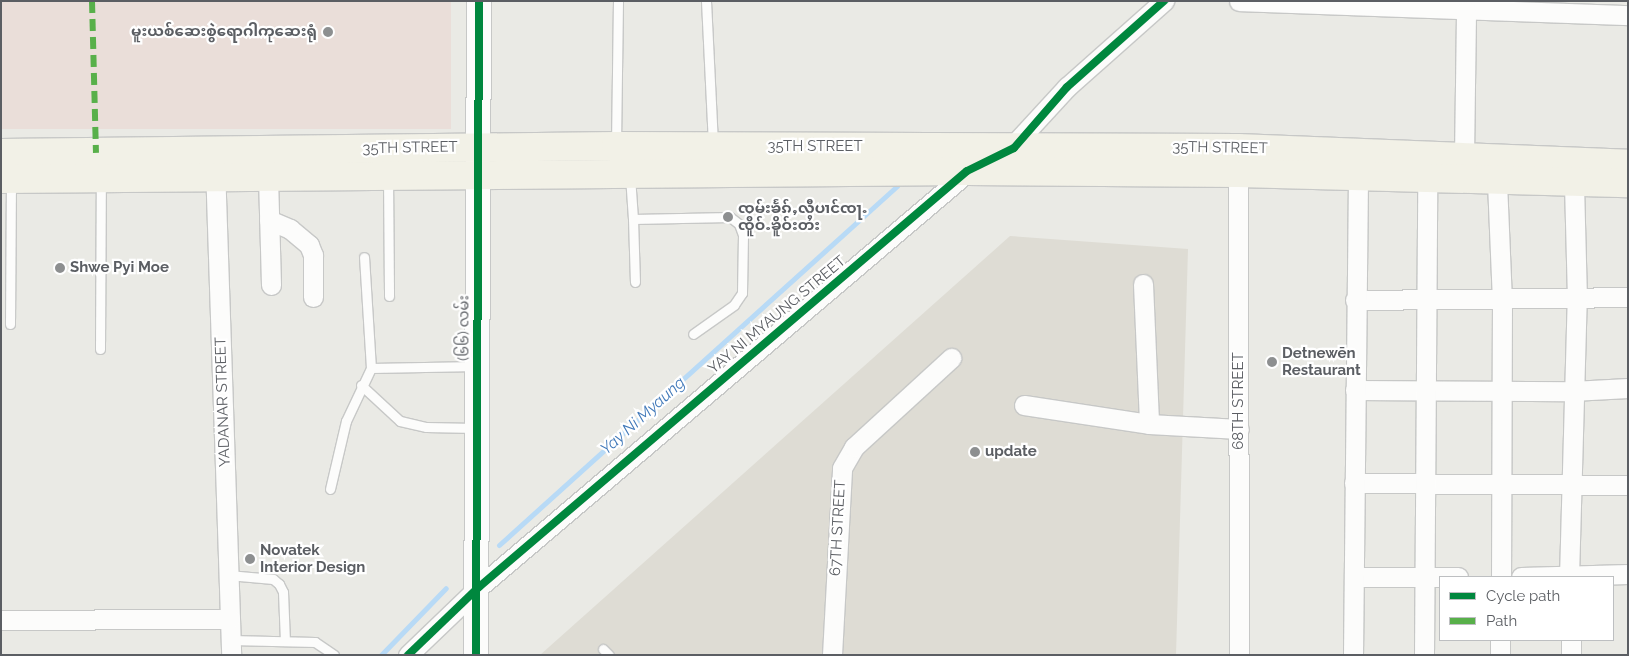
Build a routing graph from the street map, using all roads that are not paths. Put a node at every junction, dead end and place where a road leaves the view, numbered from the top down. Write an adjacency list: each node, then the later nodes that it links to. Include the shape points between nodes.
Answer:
1 (479, 1): 10 (street, (၆၆) လမ်း)
2 (618, 1): 8 (lane)
3 (706, 1): 9 (lane)
4 (1164, 1): 11 (street, YAY NI MYAUNG STREET, via 1066,86)
5 (1239, 1): 6 (street)
6 (1466, 11): 7 (street); 14 (street)
7 (1628, 15)
8 (616, 146): 9 (main road, 35TH STREET); 10 (main road, 35TH STREET)
9 (725, 146): 11 (main road, 35TH STREET); 19 (main road)
10 (476, 147): 12 (main road, 35TH STREET); 22 (street, (၆၆) လမ်း)
11 (1014, 148): 15 (main road, 35TH STREET); 17 (street, YAY NI MYAUNG STREET)
12 (214, 150): 13 (main road, 35TH STREET); 25 (street, YADANAR STREET)
13 (1, 153)
14 (1464, 156): 15 (main road, 35TH STREET); 16 (main road, 35TH STREET)
15 (1238, 160): 17 (main road, 35TH STREET); 23 (main road, 35TH STREET); 59 (street, 68TH STREET)
16 (1628, 164)
17 (967, 171): 19 (main road, 35TH STREET); 73 (street, YAY NI MYAUNG STREET)
18 (630, 173): 19 (main road, 35TH STREET); 22 (main road, 35TH STREET); 31 (lane)
19 (735, 174)
20 (268, 177): 21 (main road, 35TH STREET); 25 (main road, 35TH STREET); 32 (street)
21 (388, 177): 22 (main road, 35TH STREET); 37 (lane)
22 (476, 177): 48 (street, (၆၆) လမ်း)
23 (1358, 177): 27 (main road, 35TH STREET); 43 (street)
24 (101, 178): 25 (main road, 35TH STREET); 26 (main road, 35TH STREET); 46 (lane)
25 (215, 178): 67 (street, YADANAR STREET)
26 (6, 179): 44 (lane)
27 (1427, 179): 28 (main road, 35TH STREET); 40 (street)
28 (1497, 182): 30 (main road, 35TH STREET); 41 (street)
29 (1628, 183): 30 (main road, 35TH STREET)
30 (1574, 184): 42 (street)
31 (633, 219): 34 (lane); 45 (lane, via 730,217 739,224 743,235 742,293 734,305)
32 (269, 220): 35 (street); 38 (street, via 290,230 309,245)
33 (364, 256): 49 (lane)
34 (635, 282)
35 (271, 284)
36 (1143, 284): 57 (street)
37 (389, 296)
38 (313, 297)
39 (1628, 297): 42 (street)
40 (1426, 299): 41 (street); 43 (street); 53 (street)
41 (1502, 299): 42 (street); 55 (street)
42 (1576, 299): 54 (street)
43 (1355, 300): 52 (street)
44 (10, 324)
45 (693, 334)
46 (100, 349)
47 (951, 358): 83 (street, 67TH STREET, via 854,447 842,468)
48 (478, 366): 49 (lane); 58 (street, (၆၆) လမ်း)
49 (371, 368): 50 (lane)
50 (361, 385): 58 (lane, via 400,421 426,427); 65 (lane, via 346,421)
51 (1628, 388): 54 (street)
52 (1355, 390): 53 (street); 60 (street)
53 (1426, 390): 55 (street); 62 (street)
54 (1572, 391): 55 (street); 63 (street)
55 (1502, 392): 61 (street)
56 (1024, 405): 57 (street)
57 (1149, 424): 59 (street)
58 (478, 428): 73 (street, (၆၆) လမ်း)
59 (1238, 429): 84 (street, 68TH STREET)
60 (1354, 483): 62 (street); 72 (street)
61 (1502, 483): 62 (street); 63 (street); 70 (street)
62 (1425, 484): 68 (street)
63 (1570, 485): 64 (street); 71 (street)
64 (1628, 485)
65 (330, 489)
66 (1628, 574): 71 (street)
67 (228, 575): 74 (street, YADANAR STREET); 76 (lane, via 273,578 279,584 284,592)
68 (1423, 576): 69 (street); 72 (street); 86 (street)
69 (1439, 576)
70 (1501, 576)
71 (1569, 576)
72 (1354, 577): 85 (street)
73 (479, 587): 81 (street, YAY NI MYAUNG STREET); 82 (street, (၆၆) လမ်း)
74 (230, 619): 75 (street); 79 (street, YADANAR STREET)
75 (1, 620)
76 (285, 641): 79 (lane); 80 (lane, via 316,642)
77 (1500, 641): 87 (street)
78 (1571, 641): 88 (street)
79 (231, 648)
80 (334, 655)
81 (408, 655)
82 (476, 655)
83 (832, 655)
84 (1239, 655)
85 (1352, 655)
86 (1424, 655)
87 (1500, 655)
88 (1571, 655)

